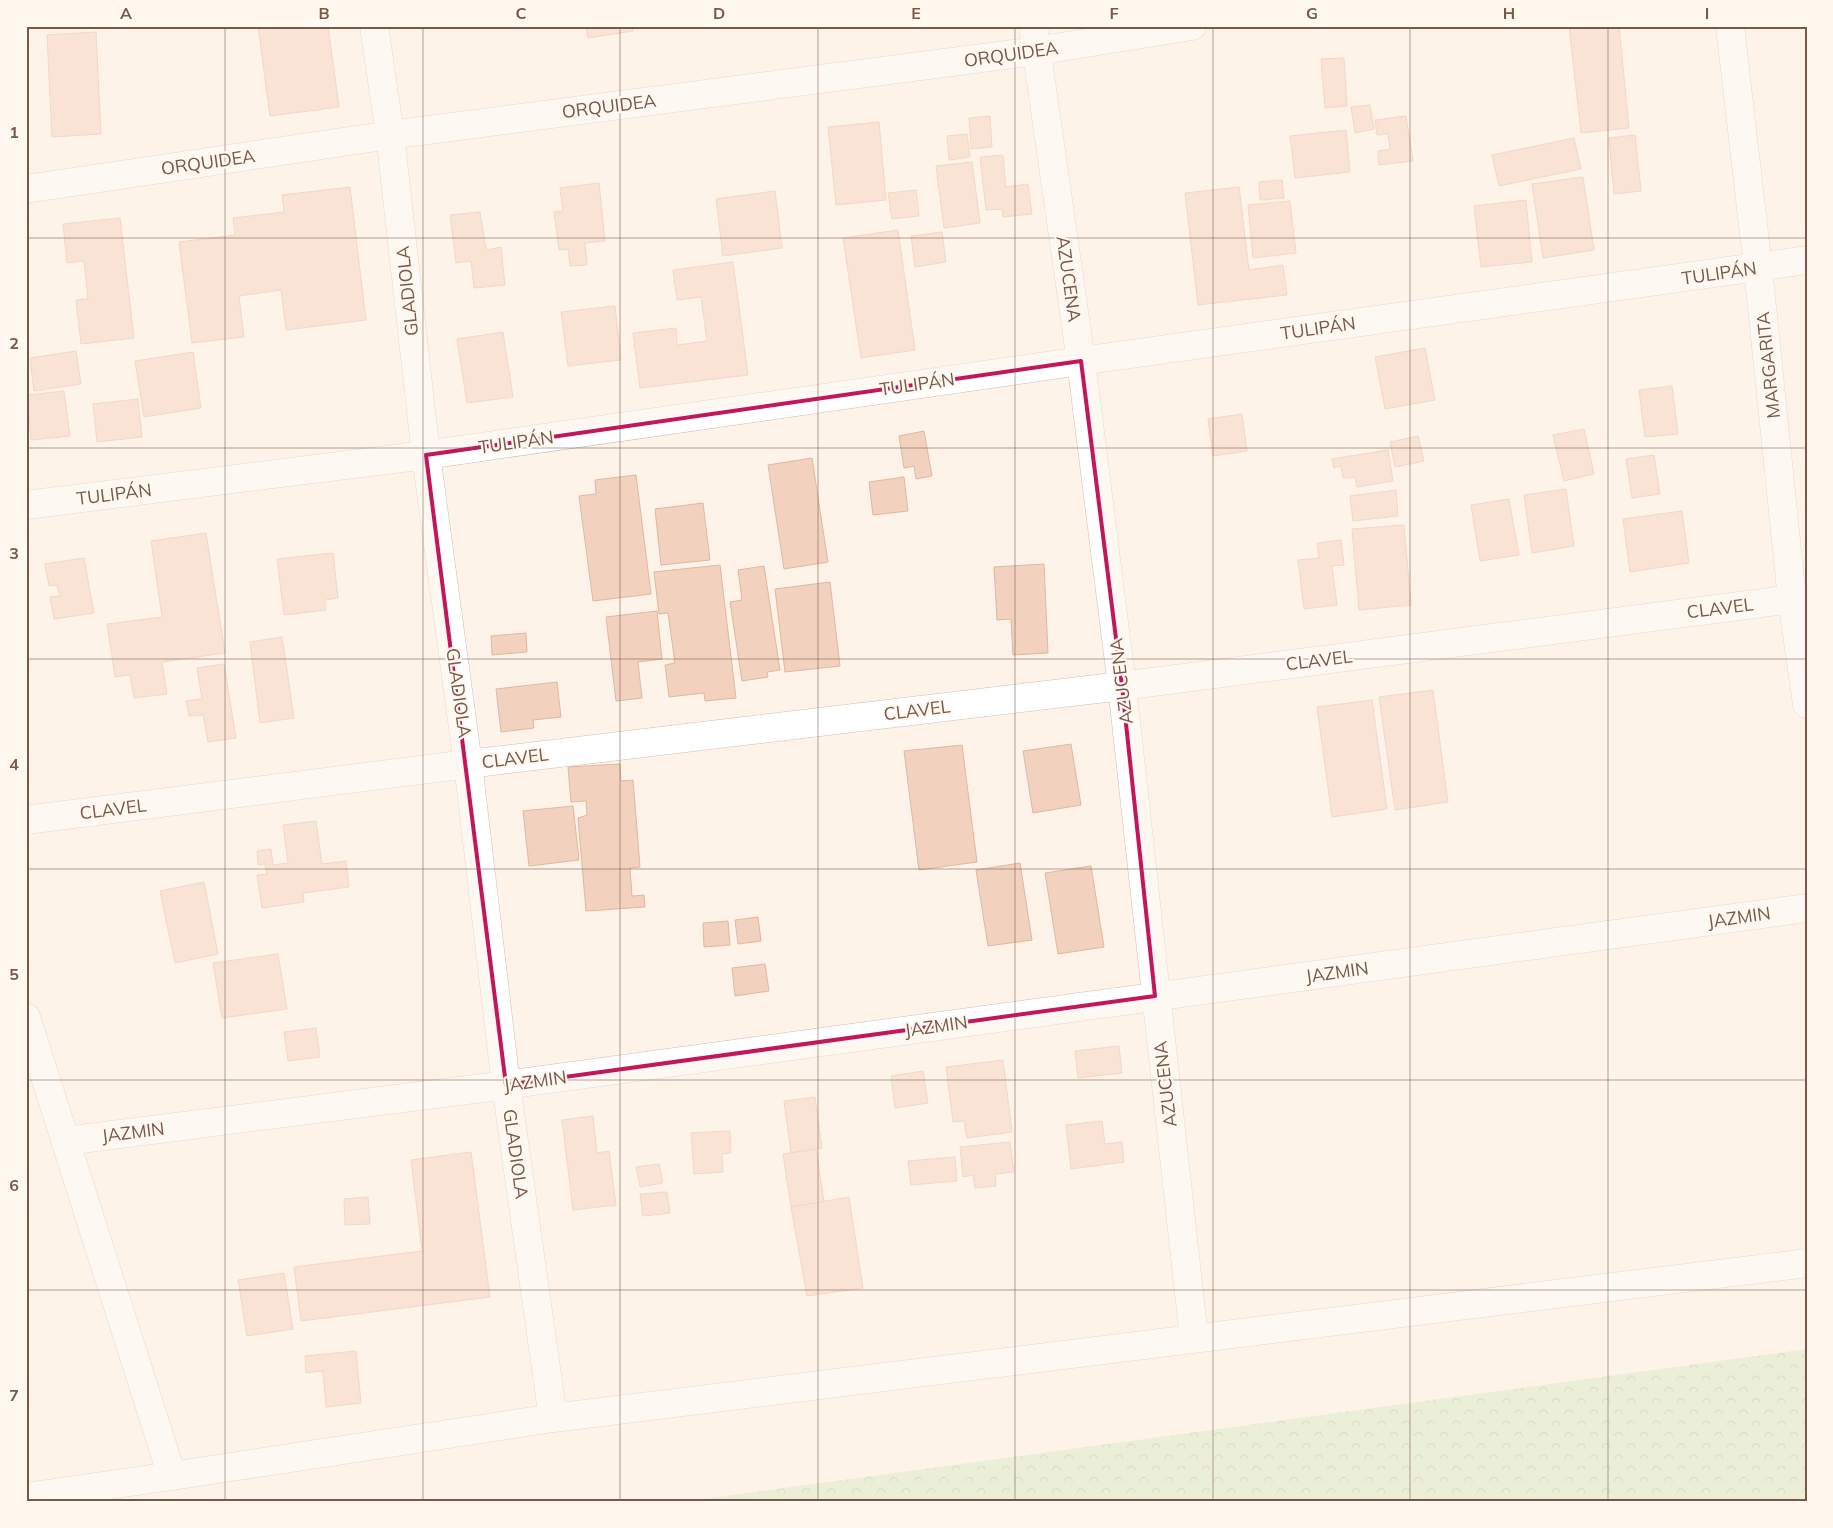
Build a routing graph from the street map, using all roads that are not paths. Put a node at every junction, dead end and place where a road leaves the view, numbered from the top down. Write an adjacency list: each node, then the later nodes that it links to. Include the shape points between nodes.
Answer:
1 (374, 26): 5 (street, GLADIOLA)
2 (1192, 26): 4 (street, ORQUIDEA)
3 (1730, 26): 8 (street, MARGARITA)
4 (1034, 38): 5 (street, ORQUIDEA); 9 (street, AZUCENA)
5 (390, 135): 6 (street, ORQUIDEA); 10 (street, GLADIOLA)
6 (26, 189)
7 (1807, 260): 8 (street, TULIPÁN)
8 (1758, 268): 9 (street, TULIPÁN); 12 (street, MARGARITA)
9 (1081, 361): 10 (street, TULIPÁN); 13 (street, AZUCENA)
10 (426, 454): 11 (street, TULIPÁN); 15 (street, GLADIOLA)
11 (26, 505)
12 (1800, 598): 13 (street, CLAVEL); 14 (street, MARGARITA)
13 (1122, 686): 15 (street, CLAVEL); 18 (street, AZUCENA)
14 (1807, 704)
15 (468, 764): 16 (street, CLAVEL); 20 (street, GLADIOLA)
16 (26, 820)
17 (1807, 908): 18 (street, JAZMIN)
18 (1155, 996): 20 (street, JAZMIN); 23 (street, AZUCENA)
19 (26, 1017): 21 (street)
20 (506, 1084): 21 (street, JAZMIN); 24 (street, GLADIOLA)
21 (65, 1141): 25 (street)
22 (1807, 1263): 23 (street)
23 (1194, 1338): 24 (street)
24 (553, 1418): 25 (street)
25 (172, 1476): 26 (street)
26 (26, 1497)

